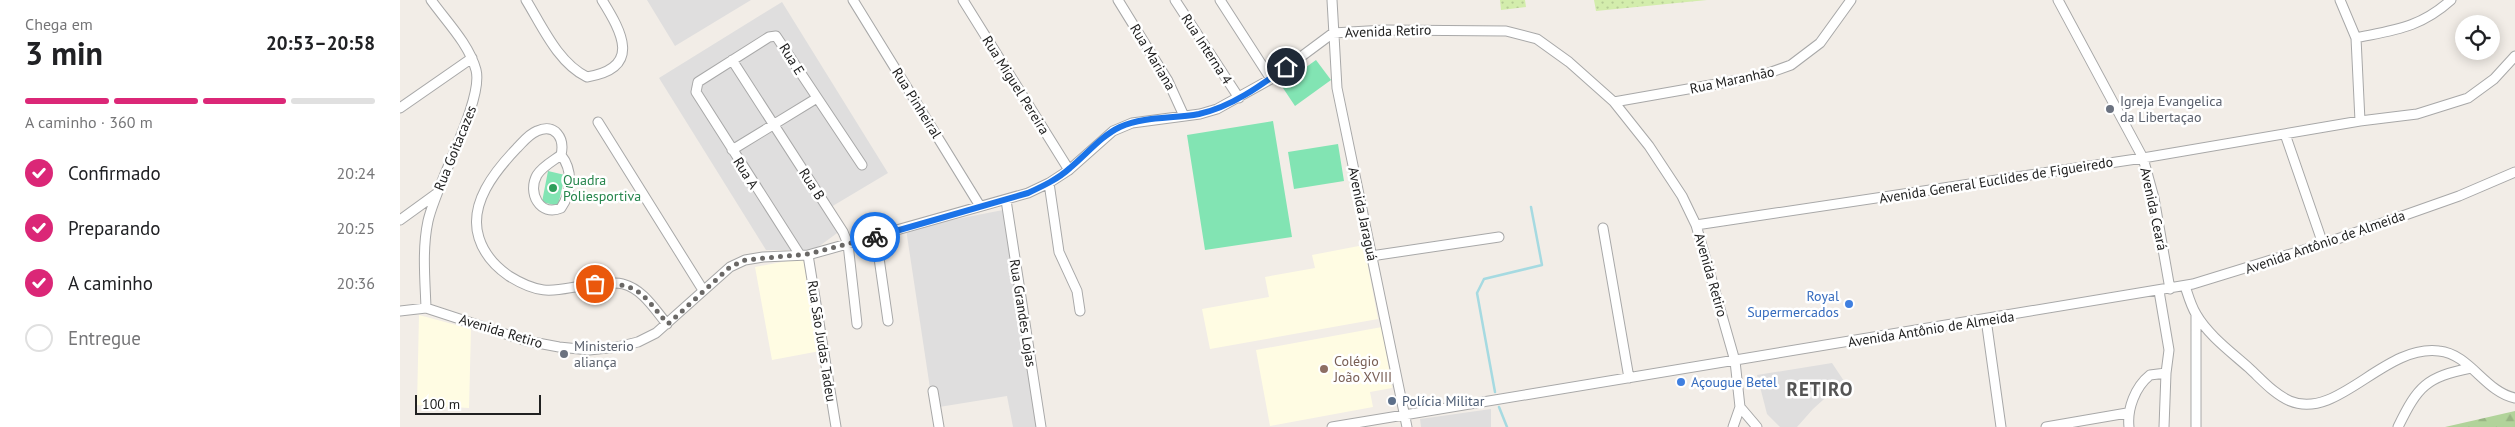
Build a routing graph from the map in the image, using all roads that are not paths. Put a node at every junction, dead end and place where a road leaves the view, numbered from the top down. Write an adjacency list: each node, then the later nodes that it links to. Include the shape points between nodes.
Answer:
1 (431, 0): 17 (street, Rua Goitacazes)
2 (526, 0): 3 (street, via 559,52 572,68 587,76 600,74 612,67 621,56 622,35)
3 (602, 0)
4 (853, 0): 39 (street, Rua Pinheiral)
5 (963, 0): 34 (street, Rua Miguel Pereira)
6 (1118, 0): 25 (street, Rua Mariana, via 1168,81)
7 (1175, 0): 22 (street, Rua Interna 4)
8 (1220, 0): 19 (street)
9 (1332, 0): 14 (street, Avenida Jaraguá)
10 (1851, 0): 23 (street, Rua Maranhão, via 1820,43 1790,65 1748,78)
11 (2058, 0): 32 (street, Avenida Ceará)
12 (2340, 0): 15 (street)
13 (2450, 0): 15 (street, via 2425,20 2408,27)
14 (1333, 33): 19 (street, Avenida Retiro); 23 (street, Avenida Retiro, via 1450,30 1506,31 1524,35 1550,46); 48 (street, Avenida Jaraguá, via 1337,88)
15 (2356, 38): 26 (street)
16 (2515, 56): 26 (street, Avenida General Euclides de Figueiredo, via 2494,79 2468,98 2417,114)
17 (472, 58): 24 (street); 37 (street, Rua Goitacazes, via 478,83 474,100)
18 (732, 60): 20 (street, Rua E, via 698,82); 21 (street, Rua E, via 776,36); 28 (street, Rua B)
19 (1271, 79): 22 (street, Avenida Retiro)
20 (695, 89): 30 (street, Rua A)
21 (817, 98): 28 (street); 33 (street, Rua E)
22 (1238, 98): 25 (street, Avenida Retiro, via 1217,109)
23 (1614, 102): 41 (street, Avenida Retiro, via 1682,196)
24 (400, 108)
25 (1184, 116): 34 (street, Avenida Retiro, via 1122,126 1102,139)
26 (2360, 121): 29 (street, Avenida General Euclides de Figueiredo)
27 (598, 122): 51 (street)
28 (773, 124): 30 (street); 45 (street, Rua B)
29 (2285, 134): 32 (street, Avenida General Euclides de Figueiredo); 46 (street)
30 (732, 150): 47 (street, Rua A)
31 (562, 155): 31 (street, via 543,169 534,186 536,200 549,210 561,208 569,191 568,170); 59 (street, via 563,142 559,134 549,128 536,131 494,177 481,200 477,219 478,237 488,256 506,274 538,290 623,284 639,292)
32 (2143, 158): 41 (street, Avenida General Euclides de Figueiredo); 50 (street, Avenida Ceará, via 2154,198)
33 (862, 165)
34 (1069, 170): 36 (street, Avenida Retiro)
35 (2515, 172): 46 (street, Avenida Antônio de Almeida, via 2459,196)
36 (1049, 183): 38 (street, Avenida Retiro); 55 (street, via 1059,252 1077,292)
37 (436, 194): 40 (street); 53 (street, Rua Goitacazes, via 428,221 425,249)
38 (1006, 200): 39 (street, Avenida Retiro); 72 (street, Rua Grandes Lojas)
39 (980, 206): 43 (street, Avenida Retiro)
40 (400, 220)
41 (1696, 226): 61 (street, Avenida Retiro)
42 (1604, 228): 64 (street)
43 (876, 236): 45 (street, Avenida Retiro); 58 (street)
44 (1499, 237): 48 (street)
45 (848, 244): 47 (street, Avenida Retiro); 60 (street)
46 (2322, 244): 49 (street, Avenida Antônio de Almeida)
47 (804, 255): 51 (street, Avenida Retiro, via 745,260 730,267); 70 (street, Rua São Judas Tadeu)
48 (1371, 256): 69 (street, Avenida Jaraguá)
49 (2185, 286): 50 (street, Avenida Antônio de Almeida); 56 (street)
50 (2170, 289): 52 (street, Avenida Antônio de Almeida)
51 (703, 290): 59 (street, Avenida Retiro)
52 (2158, 291): 57 (street, Avenida Antônio de Almeida); 63 (street, via 2169,350)
53 (426, 308): 54 (street, Avenida Retiro); 59 (street, Avenida Retiro, via 527,341 573,349 617,348 638,342)
54 (400, 311)
55 (1080, 311)
56 (2196, 314): 62 (street, via 2221,343 2277,393 2302,404 2317,404 2332,397 2405,354 2440,351); 81 (street)
57 (1986, 319): 61 (street, Avenida Antônio de Almeida); 77 (street)
58 (888, 321)
59 (668, 324)
60 (857, 324)
61 (1735, 361): 64 (street, Avenida Antônio de Almeida); 67 (street, Avenida Retiro)
62 (2471, 368): 66 (street, via 2494,390); 82 (street, via 2442,375 2424,385)
63 (2166, 373): 68 (street, via 2146,378); 80 (street)
64 (1629, 378): 69 (street, Avenida Antônio de Almeida)
65 (933, 391): 71 (street)
66 (2515, 398)
67 (1740, 407): 75 (street); 76 (street)
68 (2128, 413): 78 (street); 79 (street)
69 (1405, 415): 73 (street, Avenida Antônio de Almeida); 74 (street, Avenida Jaraguá)
70 (836, 427)
71 (939, 427)
72 (1041, 427)
73 (1332, 427)
74 (1407, 427)
75 (1733, 427)
76 (1757, 427)
77 (2000, 427)
78 (2046, 427)
79 (2129, 427)
80 (2164, 427)
81 (2196, 427)
82 (2398, 427)

